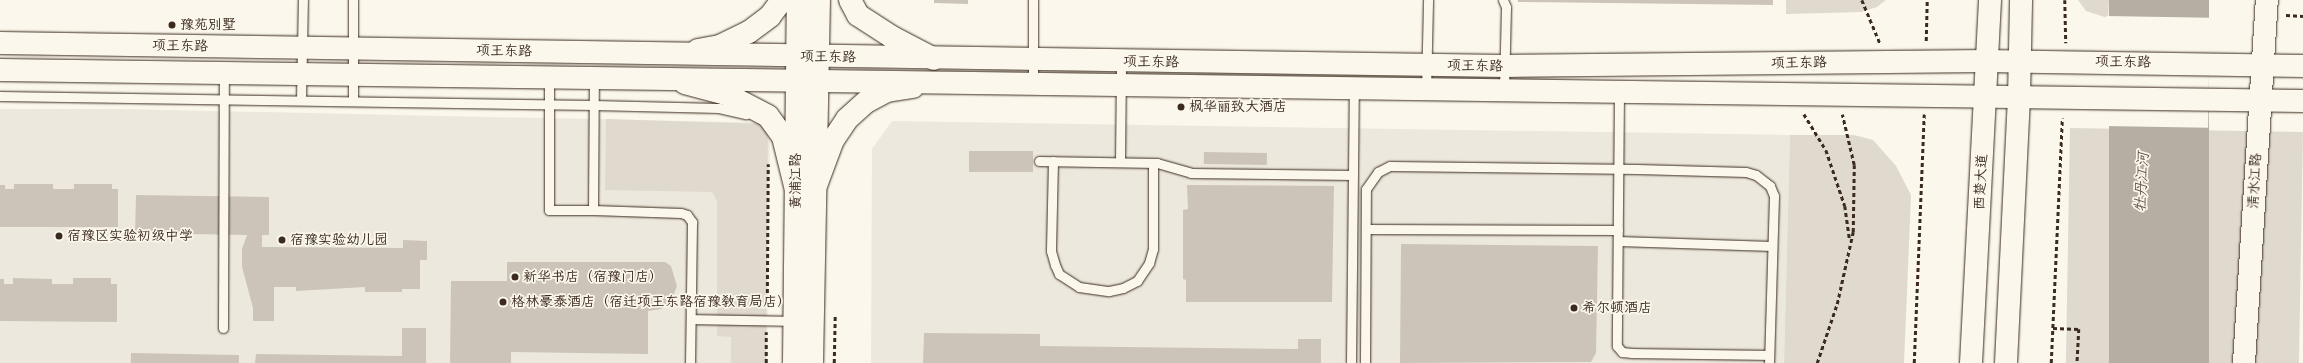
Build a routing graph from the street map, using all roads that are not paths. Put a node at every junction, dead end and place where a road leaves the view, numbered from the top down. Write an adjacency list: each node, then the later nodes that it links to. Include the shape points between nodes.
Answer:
1 (303, 0): 14 (lane)
2 (353, 0): 15 (lane)
3 (782, 0): 16 (main road, via 770,16 749,32 720,46)
4 (798, 0): 17 (main road, 黄浦江路)
5 (818, 0): 17 (main road, 黄浦江路)
6 (850, 0): 18 (main road, via 858,15 892,37)
7 (1033, 0): 19 (lane)
8 (1428, 0): 24 (lane)
9 (1503, 0): 25 (lane, via 1506,7)
10 (1990, 0): 21 (main road, 西楚大道)
11 (2021, 0): 22 (main road)
12 (2267, 4): 23 (main road, 清水江路)
13 (0, 42): 14 (main road, 项王东路)
14 (302, 48): 15 (main road, 项王东路); 29 (lane)
15 (353, 48): 16 (main road, 项王东路); 30 (lane)
16 (677, 54): 17 (main road, 项王东路)
17 (806, 56): 18 (main road, 项王东路); 34 (main road, 黄浦江路)
18 (934, 59): 19 (main road, 项王东路)
19 (1033, 60): 20 (main road, 项王东路); 36 (lane)
20 (1121, 61): 24 (main road, 项王东路); 37 (lane)
21 (1987, 61): 22 (main road, 项王东路); 25 (main road, 项王东路); 43 (main road, 西楚大道)
22 (2018, 61): 23 (main road, 项王东路); 44 (main road)
23 (2262, 65): 26 (main road, 项王东路); 47 (main road, 清水江路)
24 (1426, 66): 25 (main road, 项王东路); 39 (lane)
25 (1505, 66): 40 (lane)
26 (2303, 66)
27 (0, 70): 28 (main road, 项王东路)
28 (224, 73): 29 (main road, 项王东路); 45 (lane)
29 (301, 75): 30 (main road, 项王东路); 46 (lane)
30 (353, 75): 31 (main road, 项王东路); 48 (lane)
31 (549, 78): 32 (main road, 项王东路); 50 (lane)
32 (594, 79): 33 (main road, 项王东路); 51 (lane)
33 (675, 80): 34 (main road, 项王东路); 59 (main road, via 726,94 768,116 783,137)
34 (806, 82): 35 (main road, 项王东路); 59 (main road, 黄浦江路)
35 (931, 84): 36 (main road, 项王东路); 59 (main road, via 887,91 866,102 847,119)
36 (1033, 85): 37 (main road, 项王东路)
37 (1121, 86): 38 (main road, 项王东路); 55 (lane)
38 (1354, 89): 39 (main road, 项王东路); 58 (lane)
39 (1426, 90): 40 (main road, 项王东路)
40 (1504, 90): 41 (main road, 项王东路)
41 (1620, 92): 43 (main road, 项王东路); 57 (lane)
42 (0, 96): 45 (lane)
43 (1986, 96): 44 (main road, 项王东路); 74 (main road, 西楚大道)
44 (2019, 98): 47 (main road, 项王东路); 75 (main road)
45 (224, 99): 46 (lane); 67 (lane)
46 (301, 100): 48 (lane)
47 (2260, 100): 49 (main road, 项王东路); 76 (main road, 清水江路)
48 (353, 101): 50 (lane)
49 (2303, 101)
50 (549, 104): 51 (lane); 60 (lane, via 549,210)
51 (594, 105): 52 (lane, via 719,108 743,113); 60 (lane)
52 (768, 124)
53 (1040, 161): 54 (lane)
54 (1053, 161): 55 (lane); 56 (lane, via 1051,251 1055,265 1060,274 1080,287 1109,291 1123,288 1136,281 1149,263 1153,249)
55 (1120, 162): 56 (lane)
56 (1153, 162): 58 (lane, via 1191,173)
57 (1619, 169): 61 (lane, via 1390,166 1378,172 1366,189); 62 (lane); 64 (lane, via 1746,172 1756,175 1770,186 1774,196)
58 (1353, 175): 72 (lane)
59 (805, 190): 66 (main road, 黄浦江路)
60 (593, 210): 65 (lane, via 687,215 692,222)
61 (1366, 229): 62 (lane); 73 (lane)
62 (1618, 230): 63 (lane)
63 (1618, 241): 64 (lane); 68 (lane, via 1617,346 1622,352)
64 (1772, 246): 68 (lane)
65 (691, 319): 66 (lane); 69 (lane)
66 (804, 321): 70 (main road, 黄浦江路); 71 (main road, 黄浦江路)
67 (223, 328)
68 (1769, 359)
69 (690, 363)
70 (794, 363)
71 (812, 363)
72 (1351, 363)
73 (1366, 363)
74 (1971, 363)
75 (2006, 363)
76 (2244, 363)

